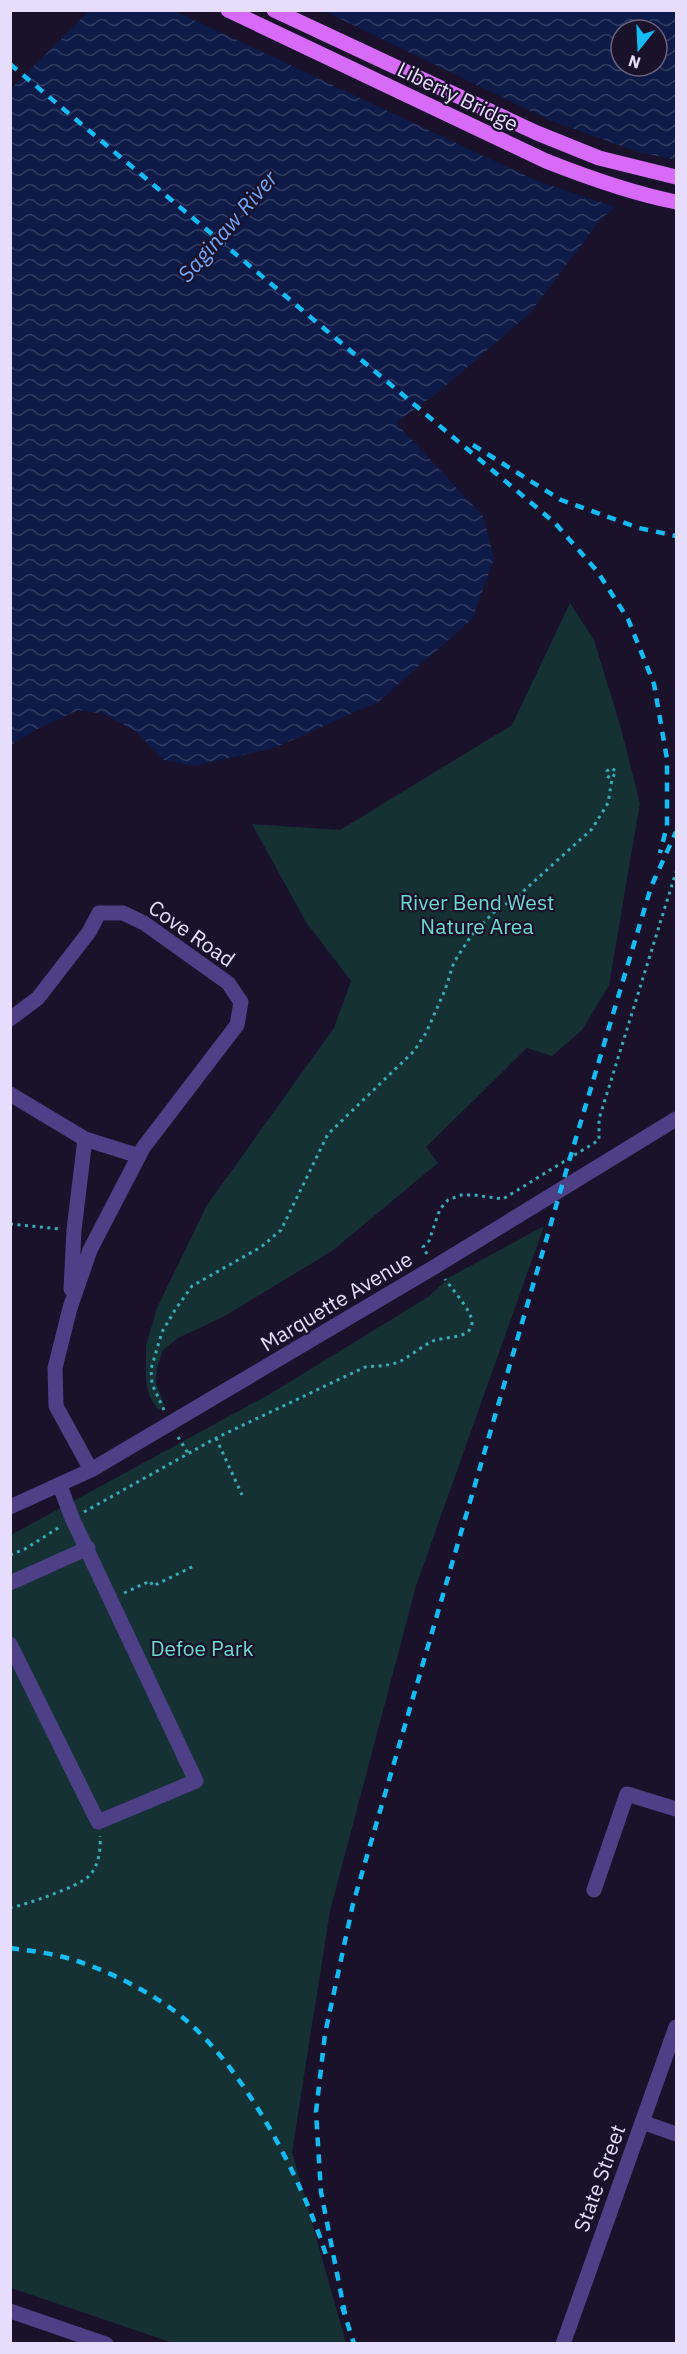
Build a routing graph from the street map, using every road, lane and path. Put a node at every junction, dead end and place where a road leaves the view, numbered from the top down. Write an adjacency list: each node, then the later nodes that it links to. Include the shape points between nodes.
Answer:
1 (228, 10): 4 (main road, Liberty Bridge, via 546,161 619,188)
2 (274, 10): 3 (main road, Liberty Bridge, via 537,133 599,158)
3 (676, 177)
4 (676, 202)
5 (612, 779): 14 (path, via 608,803 592,829 471,936 454,962 426,1033 414,1051 328,1134 281,1230 261,1247 192,1286 175,1310 162,1332 151,1368 152,1384)
6 (10, 1019): 10 (street, Cove Road, via 38,998 89,932 99,912 123,913 144,923 228,983 241,1002 237,1024)
7 (10, 1094): 9 (street)
8 (676, 1119): 14 (street, Marquette Avenue)
9 (85, 1139): 10 (street); 12 (street, Cove Road)
10 (139, 1156): 13 (street, Cove Road, via 90,1250)
11 (10, 1224): 12 (path)
12 (74, 1230): 13 (street, Cove Road)
13 (70, 1308): 17 (street, Cove Road, via 55,1368 56,1406)
14 (171, 1423): 16 (path); 17 (street, Marquette Avenue)
15 (216, 1438): 19 (path)
16 (188, 1453)
17 (91, 1470): 18 (street, Marquette Avenue)
18 (60, 1486): 20 (street, Marquette Avenue); 21 (street)
19 (242, 1495)
20 (10, 1507)
21 (88, 1548): 23 (street); 24 (street)
22 (194, 1566): 24 (path, via 153,1586 150,1581)
23 (10, 1583)
24 (111, 1599): 27 (street, via 196,1781)
25 (10, 1644): 27 (street)
26 (674, 1808): 28 (street, via 627,1794)
27 (98, 1822): 29 (path, via 100,1855 90,1876)
28 (594, 1890)
29 (10, 1908)
30 (676, 2027): 31 (street, State Street)
31 (642, 2122): 32 (street); 36 (street, State Street)
32 (676, 2134)
33 (10, 2311): 34 (street)
34 (71, 2338): 35 (street)
35 (106, 2343)
36 (562, 2343)

